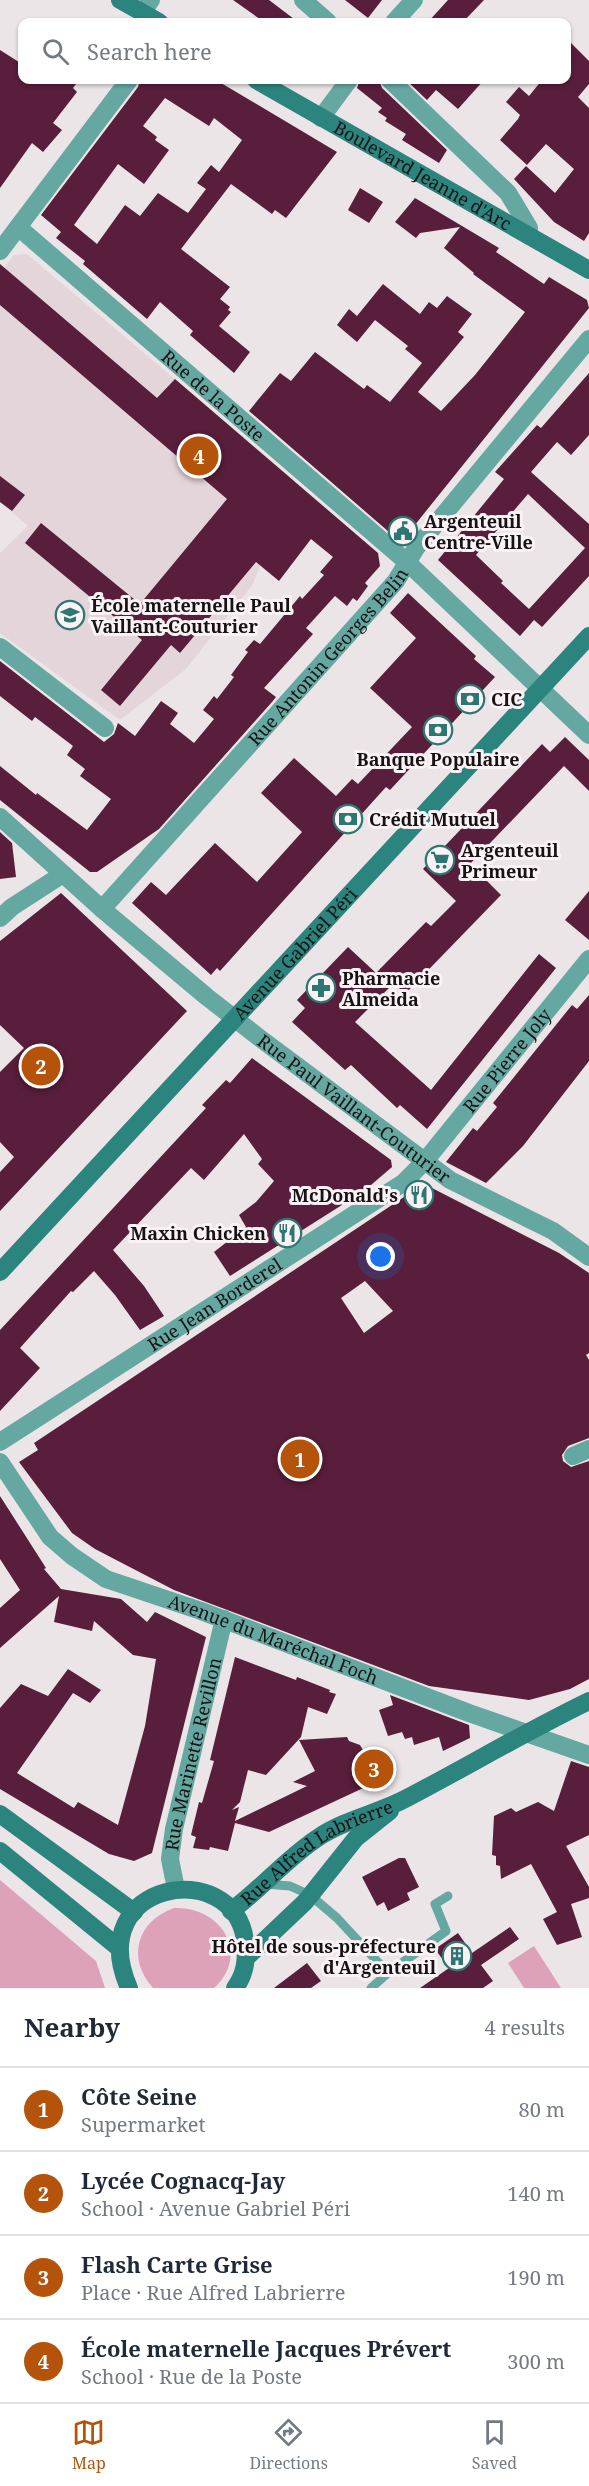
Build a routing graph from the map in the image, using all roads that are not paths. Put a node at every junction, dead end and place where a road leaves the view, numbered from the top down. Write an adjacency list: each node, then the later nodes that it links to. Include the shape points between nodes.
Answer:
1 (120, 0): 4 (main road)
2 (303, 0): 6 (street)
3 (414, 0): 7 (street)
4 (146, 6): 5 (main road)
5 (156, 18)
6 (323, 18)
7 (398, 18)
8 (126, 84): 13 (street)
9 (263, 84): 12 (main road, Boulevard Jeanne d'Arc)
10 (346, 84): 12 (street)
11 (394, 84): 14 (street, via 508,193 529,228)
12 (321, 118): 14 (main road, Boulevard Jeanne d'Arc)
13 (18, 227): 15 (street); 18 (street, Rue de la Poste)
14 (528, 235): 16 (main road, Boulevard Jeanne d'Arc)
15 (0, 251)
16 (589, 270)
17 (589, 339): 18 (street, Rue Antonin Georges Belin, via 416,548)
18 (408, 563): 21 (street, Rue de la Poste); 26 (street, Rue Antonin Georges Belin)
19 (589, 636): 21 (main road, Avenue Gabriel Péri)
20 (0, 647): 22 (street)
21 (540, 688): 23 (street, Rue de la Poste); 29 (main road, Avenue Gabriel Péri)
22 (105, 728)
23 (589, 735)
24 (0, 818): 25 (street, Rue Paul Vaillant-Couturier)
25 (63, 874): 26 (street, Rue Paul Vaillant-Couturier); 27 (street)
26 (102, 909): 29 (street, Rue Paul Vaillant-Couturier)
27 (0, 918)
28 (589, 959): 30 (street, Rue Pierre Joly)
29 (234, 1019): 30 (street, Rue Paul Vaillant-Couturier); 32 (main road, Avenue Gabriel Péri)
30 (425, 1161): 31 (street, Rue Paul Vaillant-Couturier, via 450,1180 553,1231); 33 (street, Rue Jean Borderel, via 403,1184)
31 (589, 1257)
32 (0, 1272)
33 (0, 1442)
34 (0, 1462): 35 (street, Avenue du Maréchal Foch, via 50,1537 92,1572)
35 (224, 1619): 37 (street, Avenue du Maréchal Foch); 43 (street, Rue Marinette Revillon, via 174,1829 171,1859)
36 (589, 1701): 37 (main road, Rue Alfred Labrierre)
37 (524, 1732): 38 (street, Avenue du Maréchal Foch); 39 (main road, Rue Alfred Labrierre)
38 (589, 1755)
39 (405, 1800): 42 (main road, Rue Alfred Labrierre, via 345,1822 318,1837); 44 (main road, Rue Alfred Labrierre, via 356,1838)
40 (0, 1814): 47 (main road)
41 (0, 1851): 48 (main road)
42 (265, 1884): 44 (lane, via 290,1886); 46 (main road, Rue Alfred Labrierre)
43 (176, 1889): 46 (main road, via 196,1890 216,1898); 47 (main road, via 153,1896)
44 (310, 1895): 49 (main road, Rue Alfred Labrierre); 50 (lane)
45 (448, 1896): 50 (lane, via 435,1904 446,1931)
46 (231, 1911): 49 (main road, via 244,1932)
47 (134, 1912): 48 (main road)
48 (119, 1948): 51 (main road, via 121,1969)
49 (247, 1957): 52 (main road)
50 (388, 1973): 53 (lane)
51 (129, 1988)
52 (236, 1988)
53 (371, 1988)

